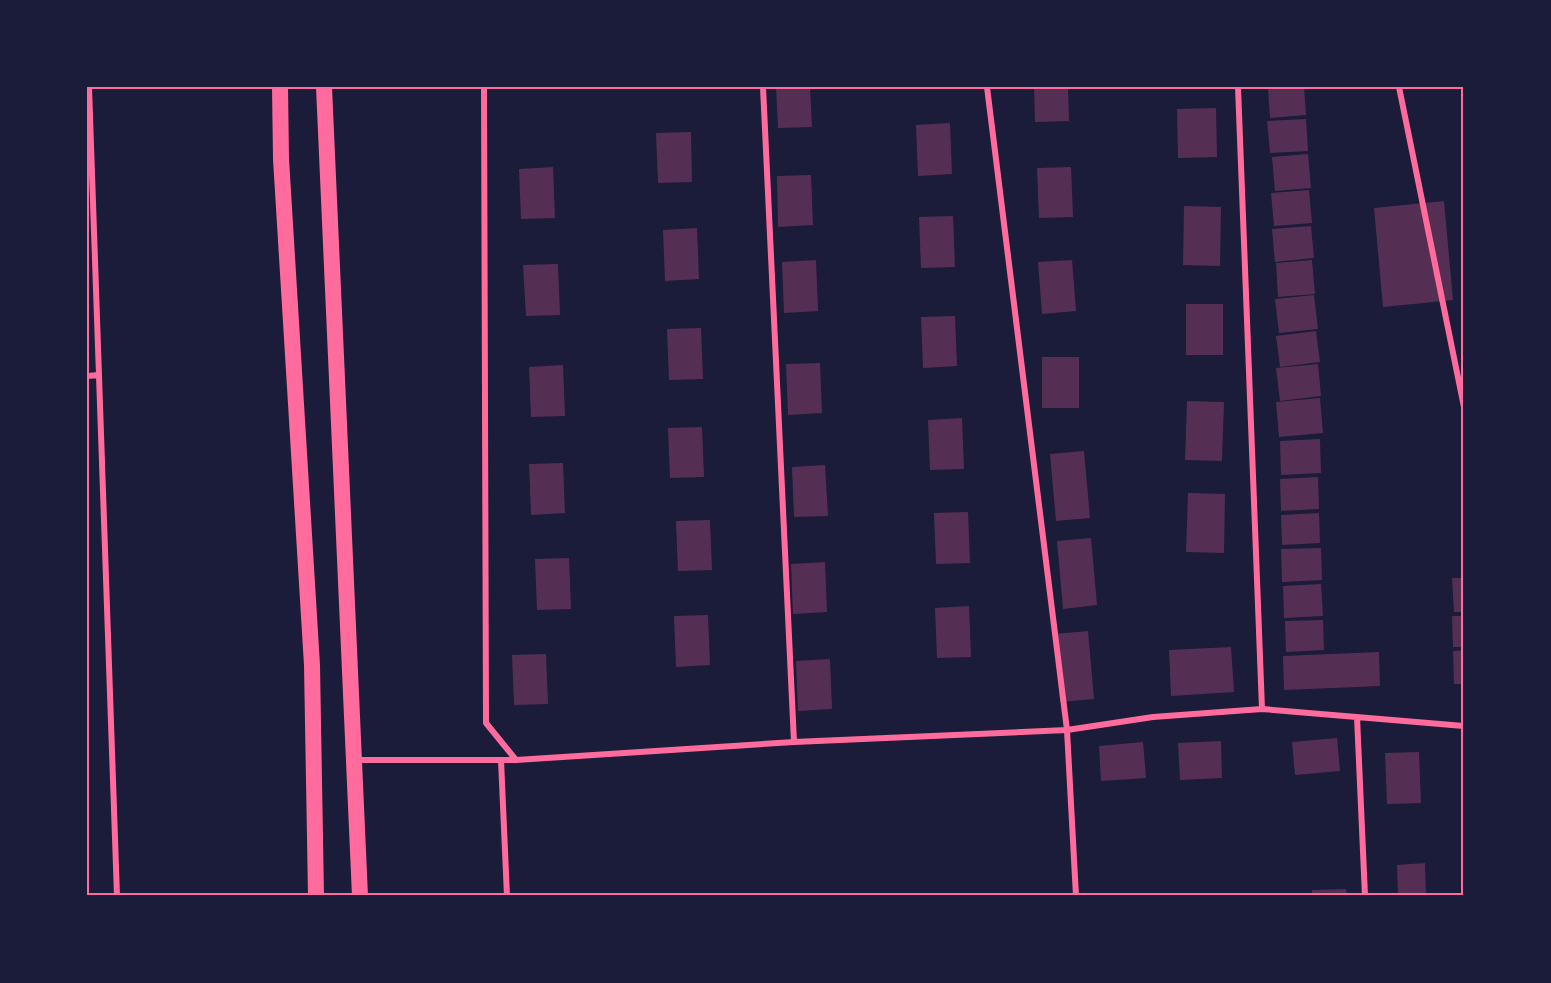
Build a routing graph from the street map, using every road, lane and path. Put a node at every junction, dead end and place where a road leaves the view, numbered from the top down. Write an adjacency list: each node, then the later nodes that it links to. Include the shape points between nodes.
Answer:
1 (89, 87): 9 (street)
2 (280, 87): 21 (highway, via 312,664)
3 (324, 87): 17 (highway)
4 (484, 87): 19 (street, via 486,723)
5 (763, 87): 16 (street)
6 (987, 87): 15 (street)
7 (1238, 87): 12 (street)
8 (1399, 87): 11 (street)
9 (99, 375): 10 (street); 20 (street)
10 (87, 376)
11 (1464, 407)
12 (1262, 710): 13 (street); 15 (street, via 1153,717)
13 (1357, 717): 14 (street); 25 (street)
14 (1464, 726)
15 (1067, 730): 16 (street); 24 (street)
16 (794, 742): 19 (street)
17 (354, 760): 18 (street); 22 (highway)
18 (501, 760): 19 (street); 23 (street)
19 (516, 760)
20 (117, 896)
21 (315, 896)
22 (360, 896)
23 (507, 896)
24 (1076, 896)
25 (1365, 896)

